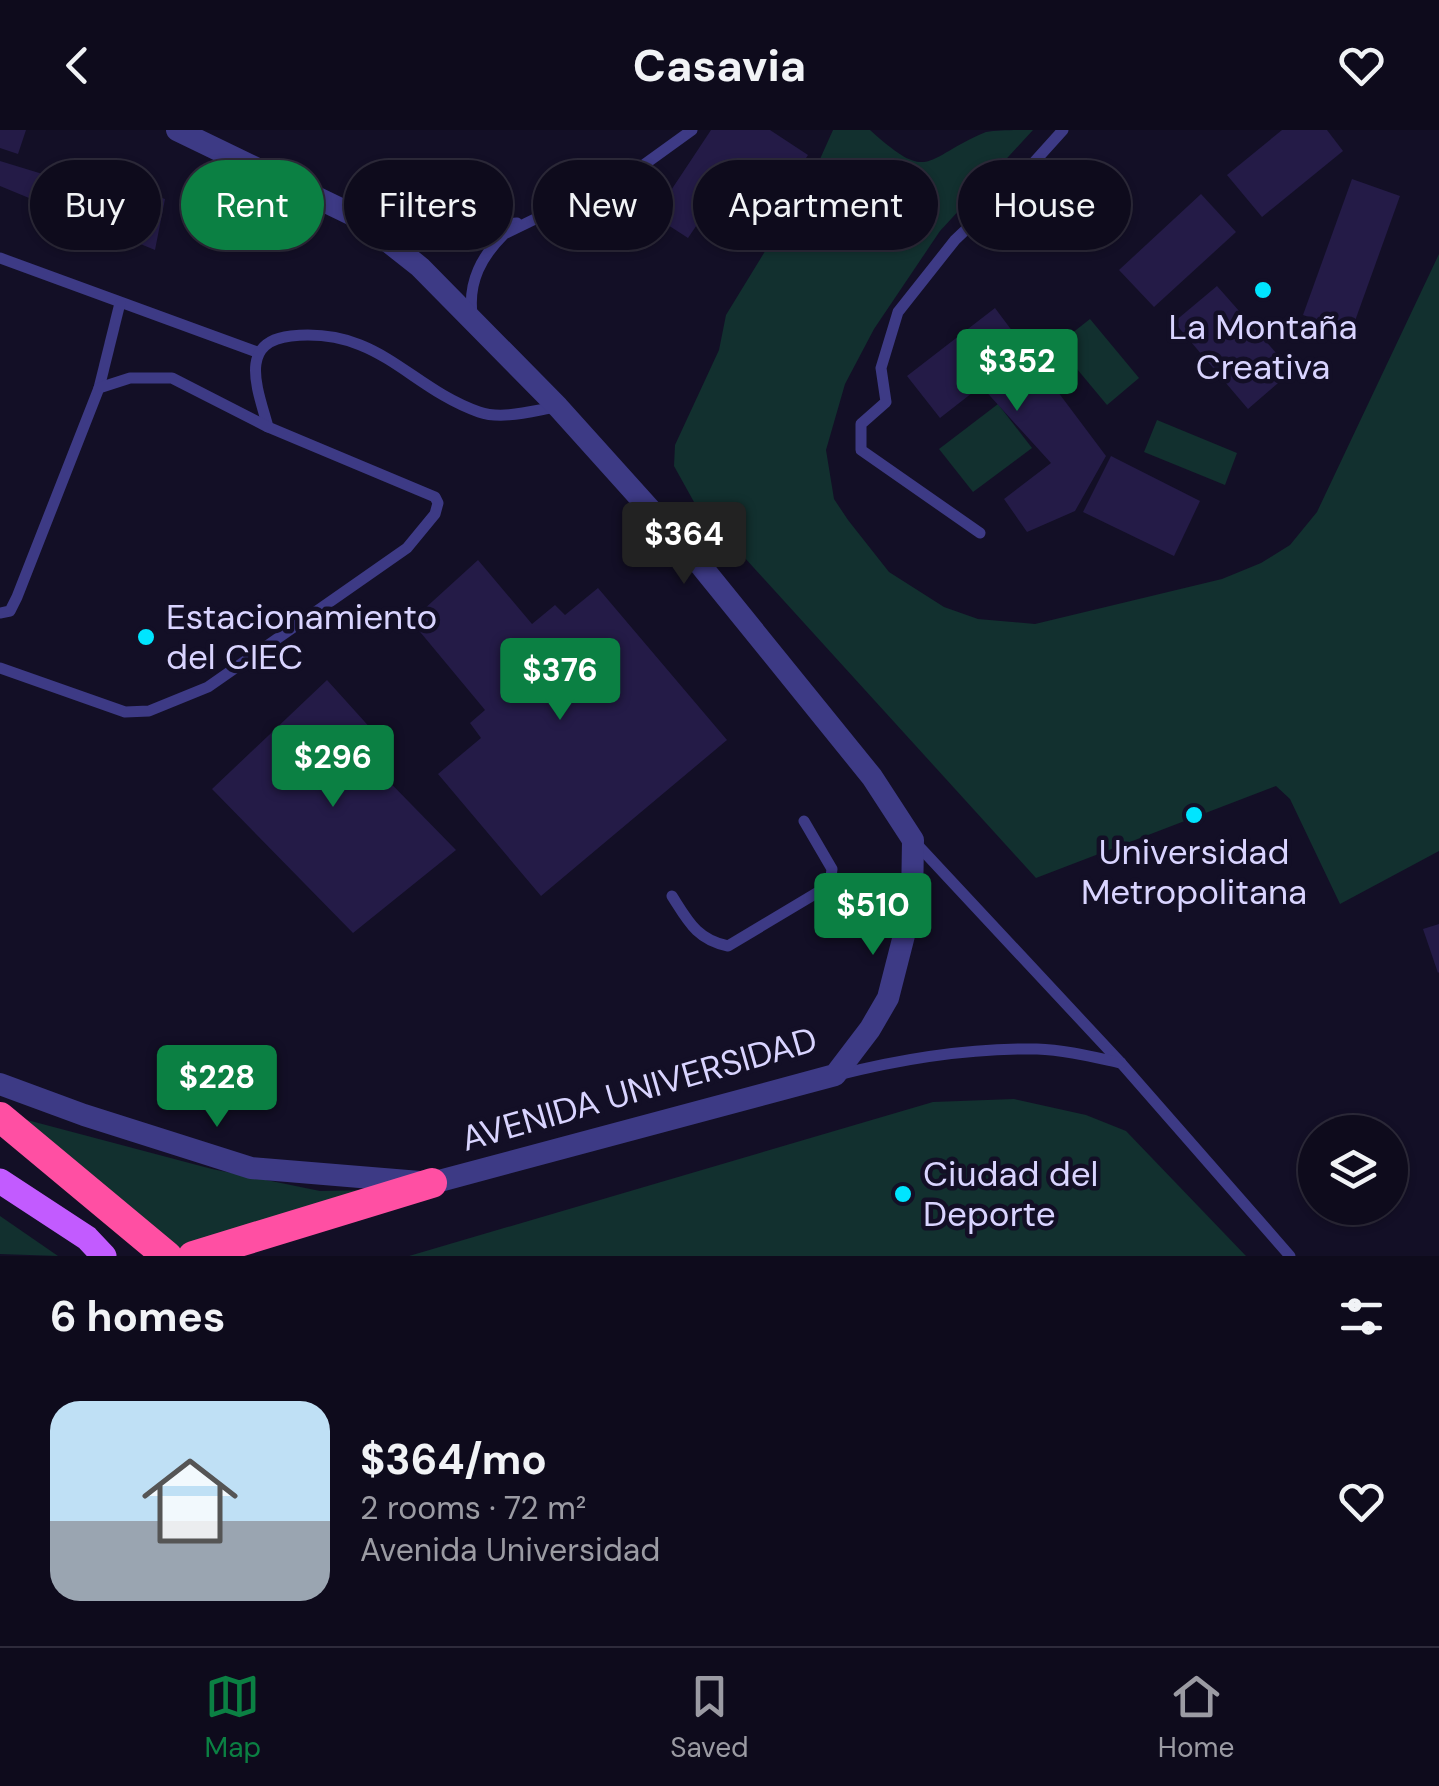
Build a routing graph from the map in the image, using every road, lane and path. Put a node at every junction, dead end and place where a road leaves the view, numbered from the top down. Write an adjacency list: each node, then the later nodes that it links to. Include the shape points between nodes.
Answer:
1 (177, 130): 4 (street)
2 (692, 130): 5 (lane, via 638,169)
3 (1063, 130): 15 (lane, via 956,240 898,312 881,368 886,402 860,424 861,450)
4 (344, 211)
5 (526, 221): 6 (lane); 10 (lane, via 504,234 479,266)
6 (513, 222)
7 (401, 250): 10 (street)
8 (0, 258): 9 (lane)
9 (120, 303): 11 (lane); 12 (lane)
10 (472, 322): 13 (street)
11 (258, 352): 13 (lane, via 280,337 330,337 384,354 439,394 483,414); 14 (lane, via 256,382)
12 (100, 388): 14 (lane, via 130,378 172,378); 16 (lane, via 17,597)
13 (558, 407): 19 (street, via 806,692)
14 (268, 427): 17 (lane, via 435,497 435,514 406,548 208,688 149,710 124,712)
15 (980, 533)
16 (0, 614)
17 (0, 668)
18 (804, 821): 20 (lane, via 832,869 830,884 728,946 694,932)
19 (913, 840): 21 (lane); 22 (street, AVENIDA UNIVERSIDAD, via 912,904 888,998)
20 (672, 896)
21 (1121, 1063): 22 (lane, via 1071,1052 1008,1050); 30 (lane)
22 (835, 1076): 26 (street, AVENIDA UNIVERSIDAD)
23 (0, 1084): 26 (street, AVENIDA UNIVERSIDAD, via 250,1168)
24 (0, 1116): 28 (highway)
25 (0, 1181): 27 (main road)
26 (432, 1183): 29 (highway)
27 (95, 1247)
28 (160, 1249)
29 (194, 1256)
30 (1290, 1256)

